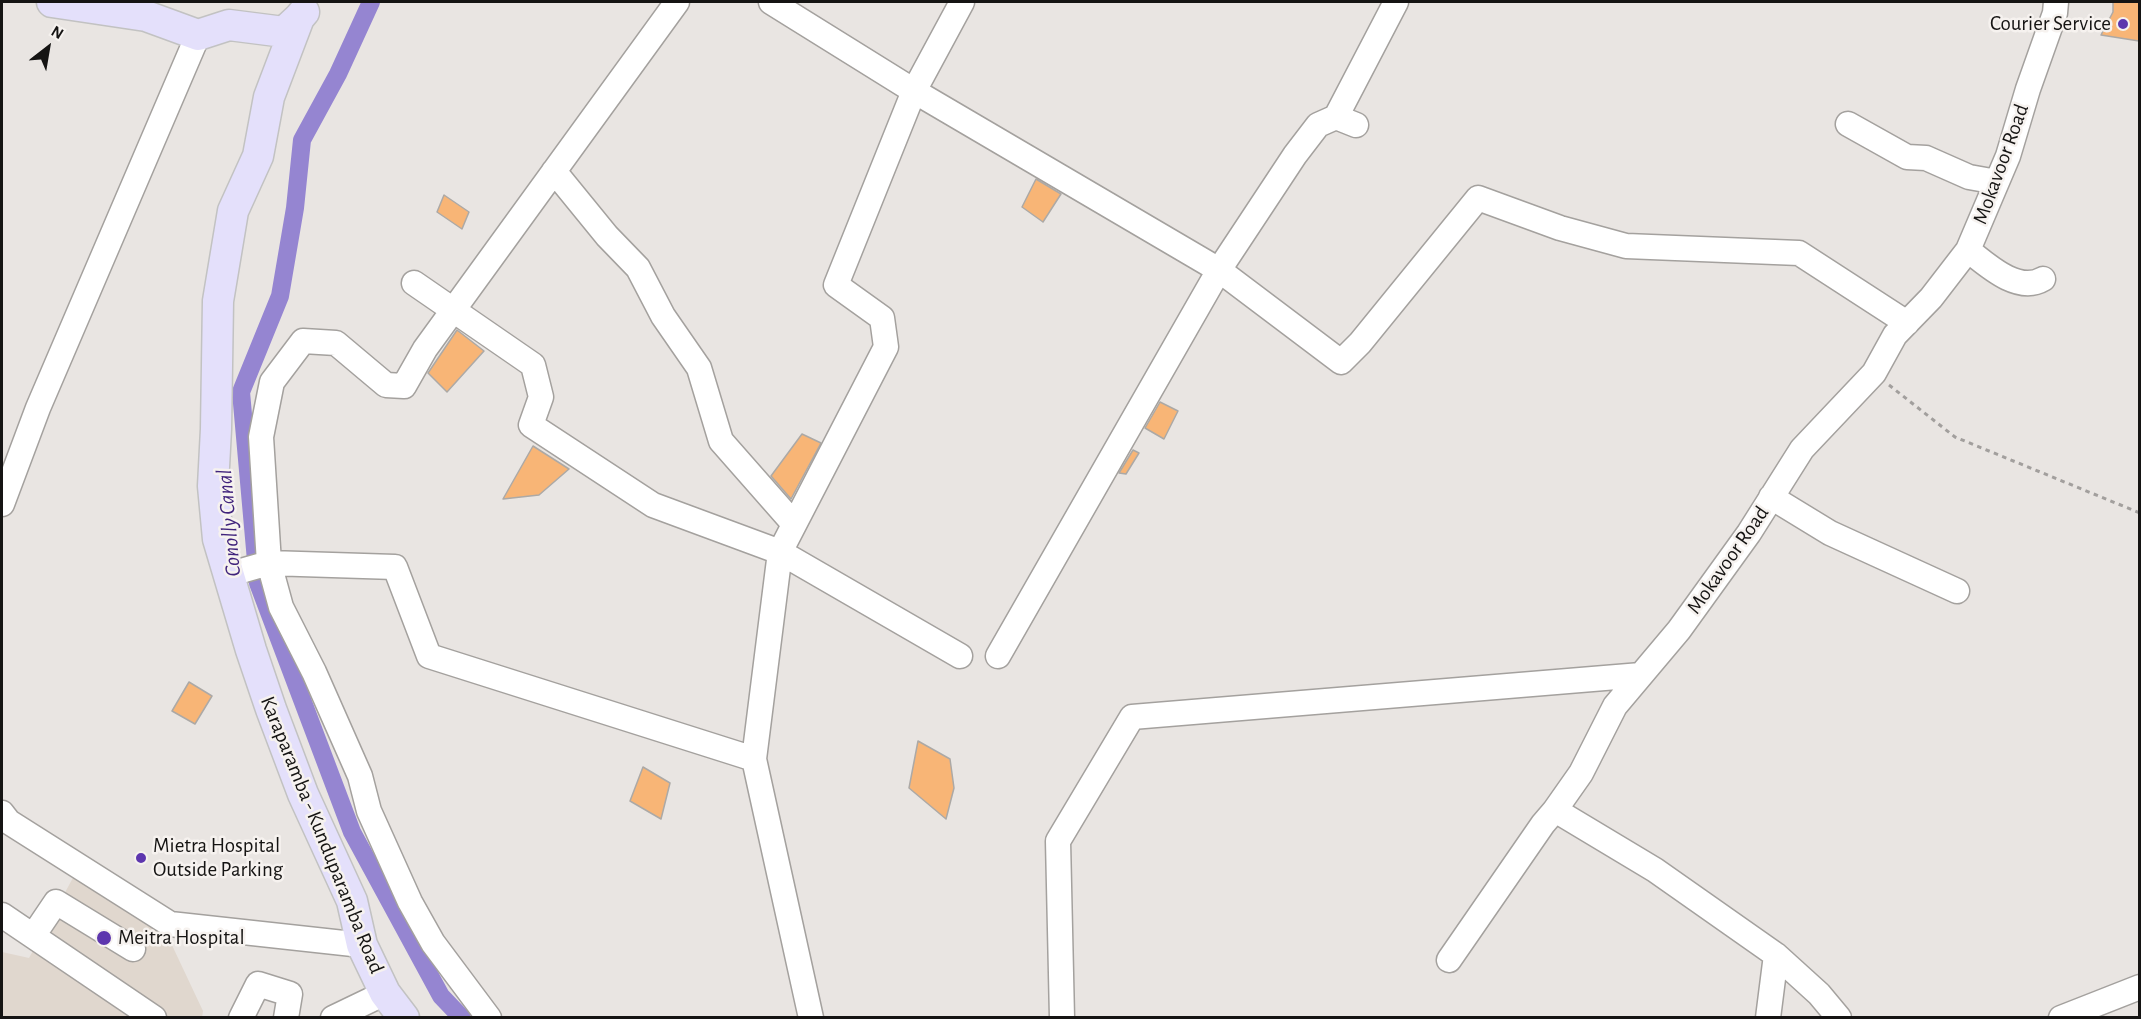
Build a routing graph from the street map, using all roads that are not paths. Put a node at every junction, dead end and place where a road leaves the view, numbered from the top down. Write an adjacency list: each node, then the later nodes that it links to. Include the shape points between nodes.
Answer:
1 (52, 2): 8 (main road, via 146,16)
2 (677, 2): 11 (street)
3 (771, 2): 9 (street)
4 (962, 2): 9 (street)
5 (1396, 2): 14 (street, via 1346,121 1318,125)
6 (2056, 2): 12 (street, Mokavoor Road)
7 (305, 10): 8 (main road, via 284,32 229,25); 24 (main road, Karaparamba - Kunduparamba Road, via 269,97 258,156 233,211 218,301 213,486 218,539)
8 (198, 36): 20 (street, via 38,408)
9 (914, 91): 14 (street); 21 (street, via 836,285 882,318 886,347)
10 (1848, 124): 12 (street, via 1907,157 1926,158 1969,177)
11 (554, 171): 17 (street); 21 (street, via 638,268 663,316 699,368 721,441)
12 (1997, 182): 13 (street, Mokavoor Road)
13 (1968, 250): 15 (street, via 2008,278 2027,285); 18 (street, Mokavoor Road)
14 (1219, 270): 18 (street, via 1341,362 1478,198 1560,228 1626,246 1799,253); 27 (street)
15 (2043, 279)
16 (414, 283): 17 (street)
17 (454, 310): 22 (street, via 533,365 541,397 531,424 654,505); 23 (street, via 404,386 386,385 336,343 303,341 272,382 261,437)
18 (1907, 323): 19 (street, Mokavoor Road, via 1895,335 1874,373 1802,449)
19 (1771, 497): 25 (street, via 1830,533); 28 (street, Mokavoor Road, via 1679,630)
20 (2, 504)
21 (794, 524): 22 (street)
22 (780, 552): 26 (street); 29 (street)
23 (269, 563): 24 (street); 29 (street, via 395,567 429,656); 45 (street, via 281,607 360,776 369,811 410,902 433,943)
24 (227, 575): 34 (main road, Karaparamba - Kunduparamba Road, via 299,783 352,901)
25 (1957, 591)
26 (960, 656)
27 (998, 656)
28 (1641, 675): 30 (street, Mokavoor Road, via 1615,706 1581,773); 47 (street, via 1132,717 1058,841)
29 (754, 759): 46 (street)
30 (1556, 810): 36 (street, via 1655,870); 37 (street, Mokavoor Road)
31 (2, 813): 34 (street, via 9,822 170,924)
32 (2, 915): 33 (street)
33 (33, 936): 35 (street, via 56,903); 40 (street)
34 (362, 945): 39 (main road, Karaparamba - Kunduparamba Road)
35 (133, 949)
36 (1776, 955): 48 (street); 49 (street)
37 (1449, 960)
38 (2139, 987): 50 (street)
39 (386, 993): 43 (street); 44 (main road, Karaparamba - Kunduparamba Road)
40 (154, 1017)
41 (241, 1017): 42 (street, via 258,984 290,994)
42 (286, 1017)
43 (333, 1017)
44 (404, 1017)
45 (489, 1017)
46 (811, 1017)
47 (1062, 1017)
48 (1768, 1017)
49 (1839, 1017)
50 (2061, 1017)

